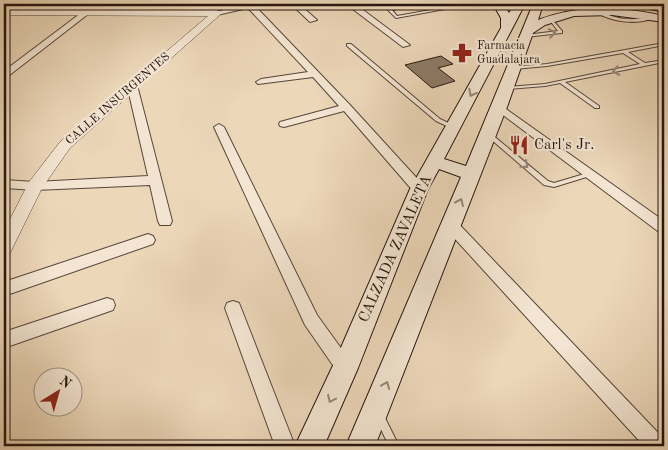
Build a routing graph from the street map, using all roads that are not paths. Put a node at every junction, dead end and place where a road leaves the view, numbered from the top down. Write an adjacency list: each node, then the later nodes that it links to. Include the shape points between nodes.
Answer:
1 (97, 4): 13 (street)
2 (251, 4): 14 (street); 26 (street)
3 (295, 4): 16 (street)
4 (350, 4): 21 (street)
5 (422, 4): 6 (lane, via 389,9 396,17)
6 (470, 4)
7 (520, 4): 17 (main road, CALZADA ZAVALETA)
8 (621, 4): 15 (main road)
9 (644, 4): 15 (main road)
10 (497, 5): 17 (main road, via 507,18)
11 (544, 11): 15 (main road); 18 (main road); 18 (lane, one-way to 11, via 561,32)
12 (4, 12): 13 (street)
13 (84, 12): 14 (street); 27 (street)
14 (216, 13): 30 (street, CALLE INSURGENTES)
15 (662, 15)
16 (313, 20)
17 (507, 30): 37 (main road, CALZADA ZAVALETA, one-way to 37)
18 (527, 34): 25 (main road)
19 (664, 44): 22 (lane)
20 (349, 45): 37 (lane, via 438,120)
21 (406, 45)
22 (624, 51): 24 (lane); 25 (lane)
23 (664, 61): 24 (lane)
24 (644, 65): 29 (lane, one-way to 29)
25 (514, 68): 31 (main road)
26 (315, 74): 28 (street); 32 (street)
27 (4, 75)
28 (261, 82)
29 (561, 82): 31 (lane); 34 (lane)
30 (132, 85): 42 (street); 44 (street, CALLE INSURGENTES, via 65,145)
31 (507, 88): 33 (main road)
32 (346, 107): 35 (street); 45 (street)
33 (499, 107): 38 (main road); 41 (street)
34 (597, 107)
35 (284, 124)
36 (219, 127): 55 (street, via 311,320)
37 (453, 127): 39 (main road, CALZADA ZAVALETA)
38 (488, 134): 40 (main road); 41 (lane, one-way to 41, via 546,182 554,185)
39 (435, 162): 40 (main road); 45 (main road, CALZADA ZAVALETA)
40 (472, 174): 47 (main road, one-way to 40)
41 (591, 174): 48 (street)
42 (156, 180): 44 (street); 46 (street)
43 (4, 184): 44 (street)
44 (35, 186): 50 (street, CALLE INSURGENTES)
45 (419, 190): 55 (main road, CALZADA ZAVALETA)
46 (165, 221)
47 (450, 224): 56 (main road, one-way to 47); 61 (street)
48 (664, 228)
49 (148, 240): 51 (street)
50 (4, 248)
51 (4, 289)
52 (107, 305): 54 (street)
53 (233, 308): 57 (street)
54 (4, 340)
55 (345, 368): 58 (main road, CALZADA ZAVALETA, one-way to 58)
56 (376, 410): 59 (main road); 60 (lane)
57 (286, 446)
58 (309, 446)
59 (361, 446)
60 (394, 446)
61 (657, 446)

